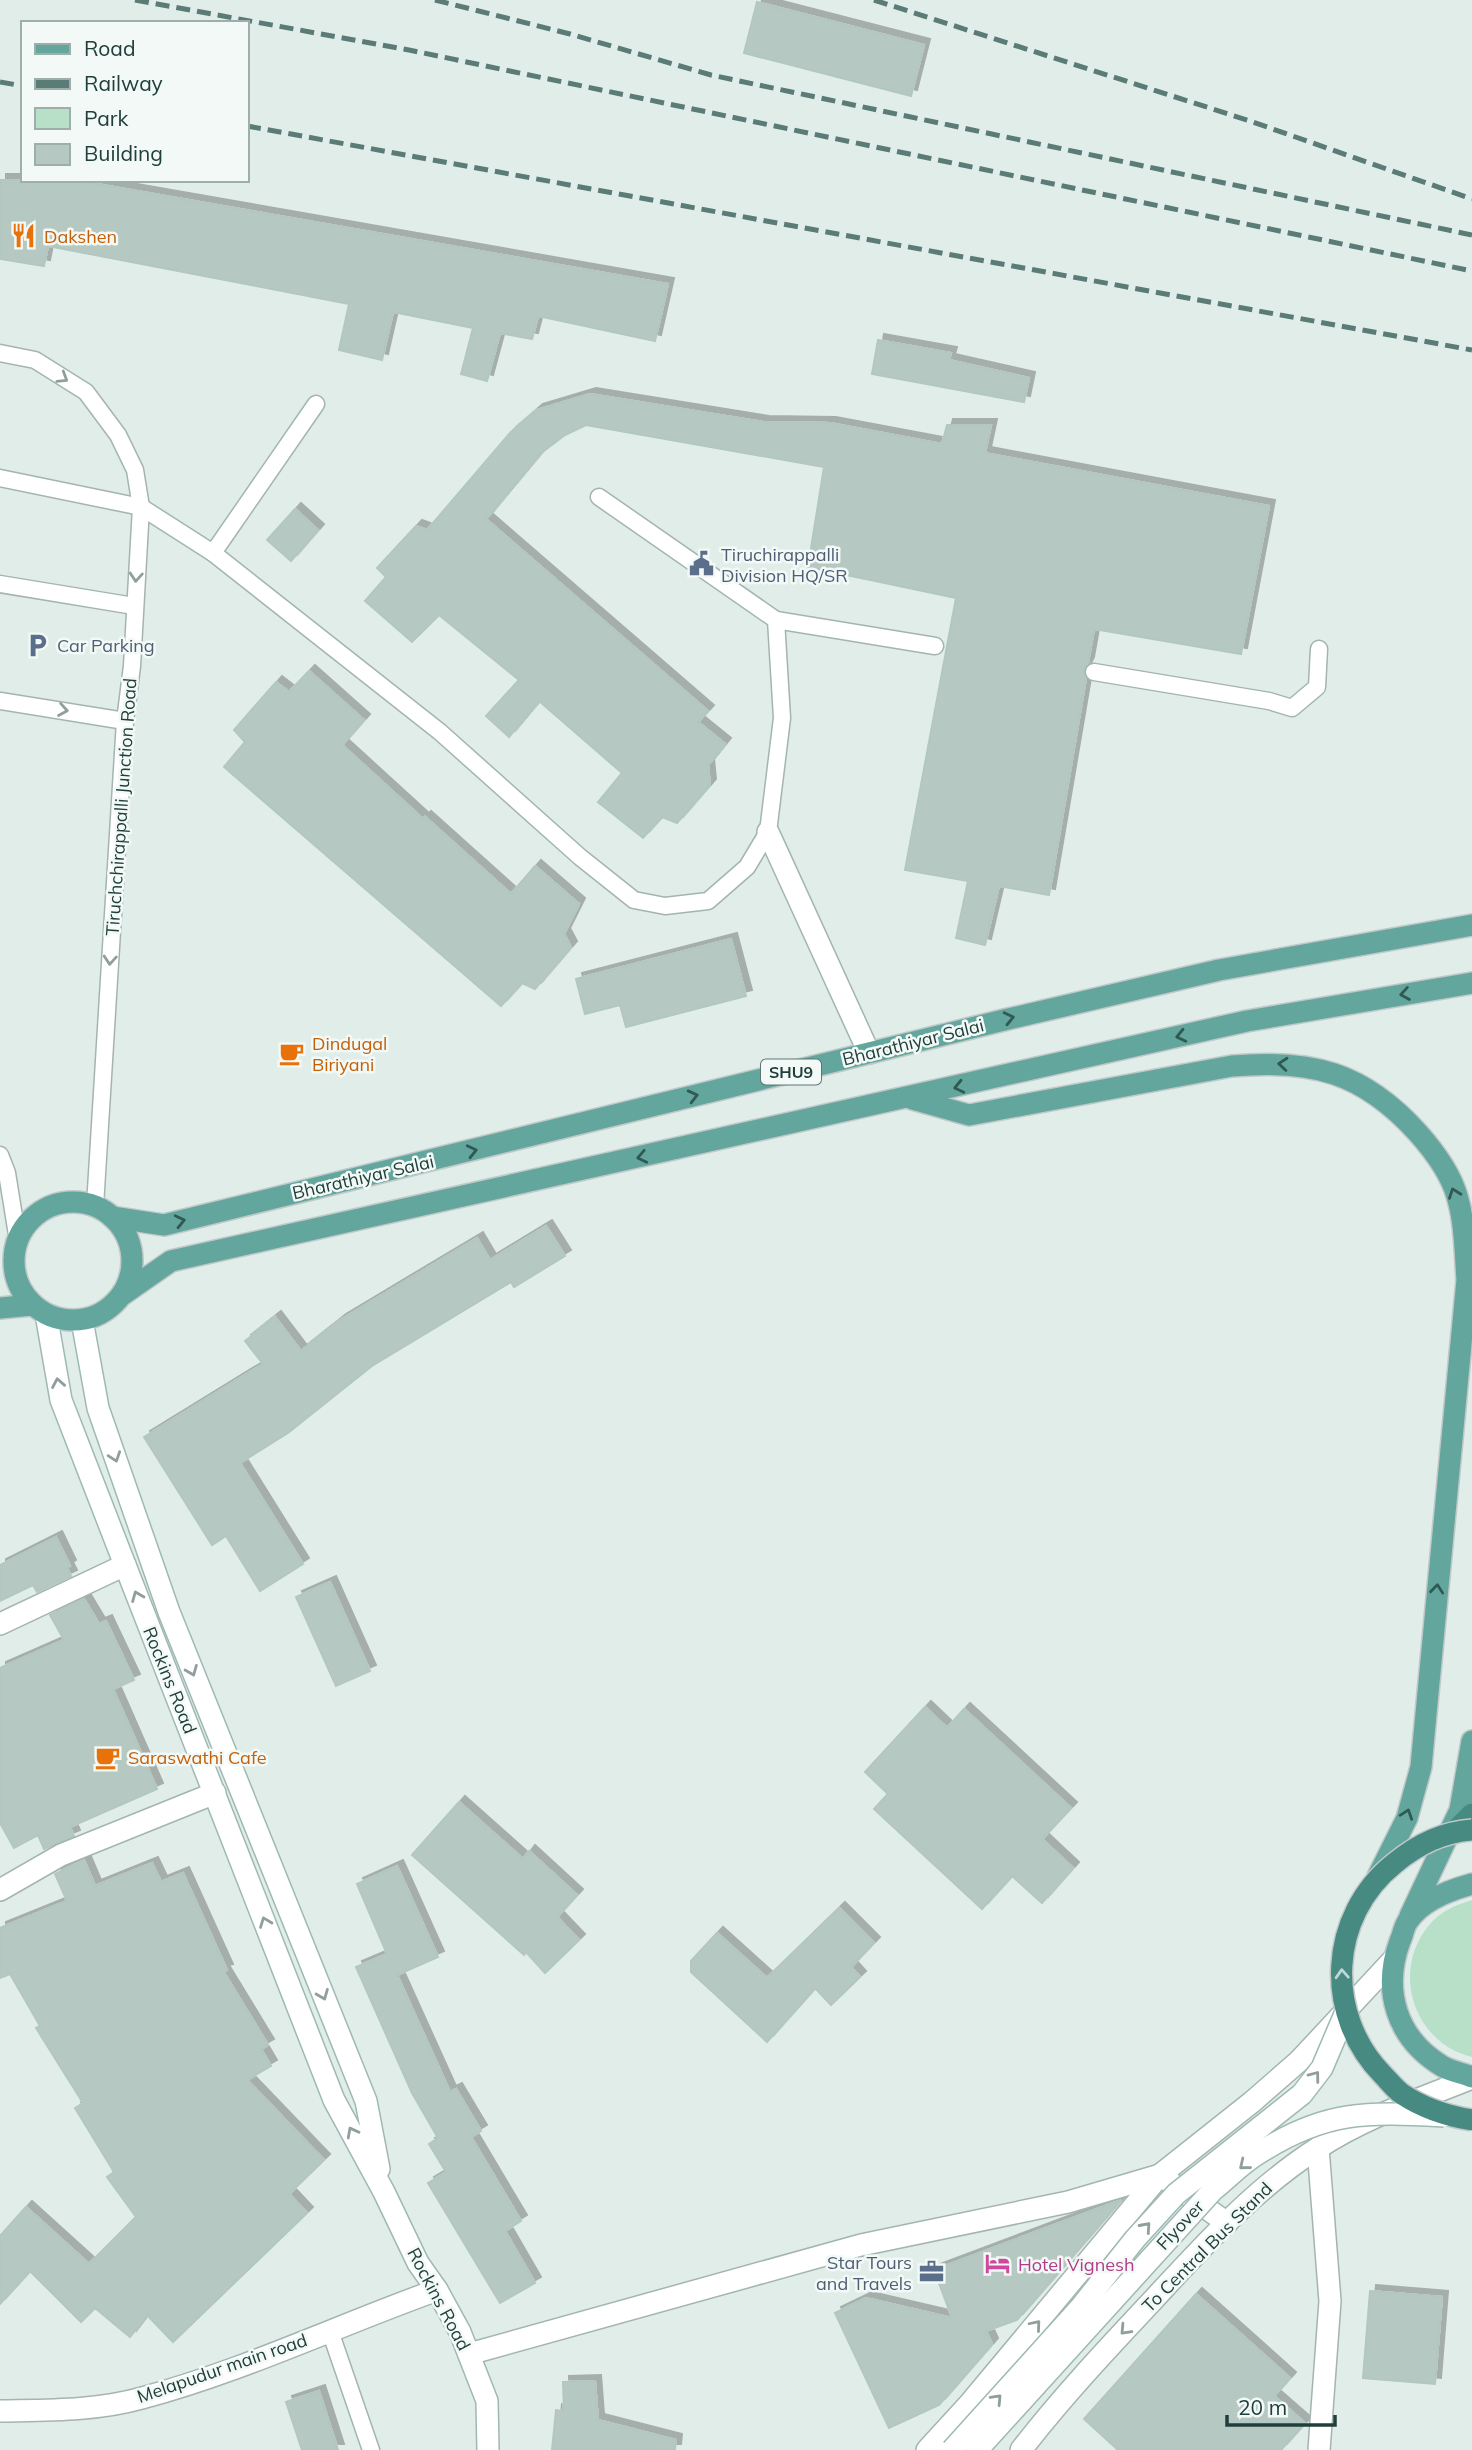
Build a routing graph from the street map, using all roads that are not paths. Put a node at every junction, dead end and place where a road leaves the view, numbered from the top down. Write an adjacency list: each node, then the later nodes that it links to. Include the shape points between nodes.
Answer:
1 (0, 354): 5 (lane, Tiruchchirappalli Junction Road, one-way to 5, via 35,360 86,393 118,435 135,470)
2 (316, 404): 6 (lane)
3 (0, 478): 5 (lane)
4 (599, 497): 9 (lane)
5 (141, 507): 6 (lane); 8 (lane, Tiruchchirappalli Junction Road, one-way to 8)
6 (213, 553): 15 (lane, via 440,732 634,900 666,906 708,901 747,867)
7 (0, 584): 8 (lane)
8 (134, 607): 14 (lane, Tiruchchirappalli Junction Road)
9 (776, 620): 10 (lane); 15 (lane, via 782,718)
10 (935, 646)
11 (1319, 649): 12 (lane, via 1317,687 1293,708)
12 (1094, 672)
13 (0, 701): 14 (lane, one-way to 14)
14 (125, 721): 21 (lane, Tiruchchirappalli Junction Road, one-way to 21)
15 (768, 832): 18 (main road)
16 (1472, 925): 18 (main road, Bharathiyar Salai / SHU9, one-way to 16, via 1219,970)
17 (1472, 983): 19 (main road, one-way to 19, via 1247,1021)
18 (869, 1053): 21 (main road, Bharathiyar Salai / SHU9, one-way to 18, via 164,1225)
19 (908, 1098): 23 (main road, one-way to 23, via 171,1261); 34 (main road, one-way to 19, via 1407,1818 1421,1767 1467,1280 1457,1196 1438,1155 1378,1095 1342,1075 1308,1066 1232,1066 969,1115)
20 (0, 1156): 22 (lane, via 7,1172)
21 (104, 1211): 22 (main road, SHU9, via 76,1202 38,1212 24,1226); 23 (main road, via 123,1230 130,1246 132,1263)
22 (10, 1255): 25 (main road, via 22,1292)
23 (122, 1295): 26 (main road, via 111,1307)
24 (0, 1308): 25 (main road)
25 (39, 1310): 26 (main road, via 64,1320); 27 (main road, Rockins Road, one-way to 25, via 61,1400)
26 (82, 1320): 45 (main road, Rockins Road, one-way to 45, via 98,1408 169,1612 366,2101)
27 (125, 1565): 28 (main road); 31 (main road, Rockins Road, one-way to 27)
28 (0, 1624)
29 (1472, 1743): 30 (main road); 37 (main road, via 1461,1810)
30 (1472, 1751)
31 (215, 1793): 36 (main road, via 61,1854); 45 (main road, Rockins Road, one-way to 31, via 334,2100)
32 (1472, 1814): 33 (highway)
33 (1463, 1831): 34 (highway, bridge, via 1412,1849)
34 (1378, 1876): 39 (highway, one-way to 34, bridge, via 1340,1965 1352,1917)
35 (1472, 1884): 37 (main road, via 1450,1890)
36 (0, 1890)
37 (1408, 1921): 38 (main road)
38 (1393, 1960): 40 (main road, via 1391,1992 1400,2022 1418,2048 1443,2067); 44 (main road, via 1299,2061)
39 (1345, 2014): 41 (highway, bridge, via 1367,2059 1401,2094); 54 (main road, Flyover, one-way to 39, bridge, via 1176,2194 1302,2094 1322,2068)
40 (1472, 2077): 43 (main road, To Central Bus Stand, via 1371,2118)
41 (1446, 2116): 42 (highway, bridge); 55 (main road, Flyover, one-way to 55, bridge, via 1388,2113 1330,2119 1257,2154 1213,2190)
42 (1472, 2120)
43 (1318, 2148): 46 (main road, To Central Bus Stand, via 1266,2185); 57 (main road, via 1330,2301)
44 (1160, 2175): 46 (main road); 49 (main road, via 1069,2202 861,2245); 53 (main road, one-way to 44)
45 (384, 2192): 47 (main road, Rockins Road, via 418,2263)
46 (1227, 2223): 56 (main road, To Central Bus Stand, one-way to 56, via 1059,2402)
47 (437, 2290): 48 (main road, Melapudur main road); 49 (main road, Rockins Road)
48 (330, 2331): 50 (main road, Melapudur main road, via 141,2399 70,2410); 51 (lane)
49 (469, 2354): 52 (main road, Rockins Road, via 487,2401)
50 (0, 2411)
51 (371, 2450)
52 (488, 2450)
53 (927, 2450)
54 (952, 2450)
55 (977, 2450)
56 (1021, 2450)
57 (1319, 2450)

